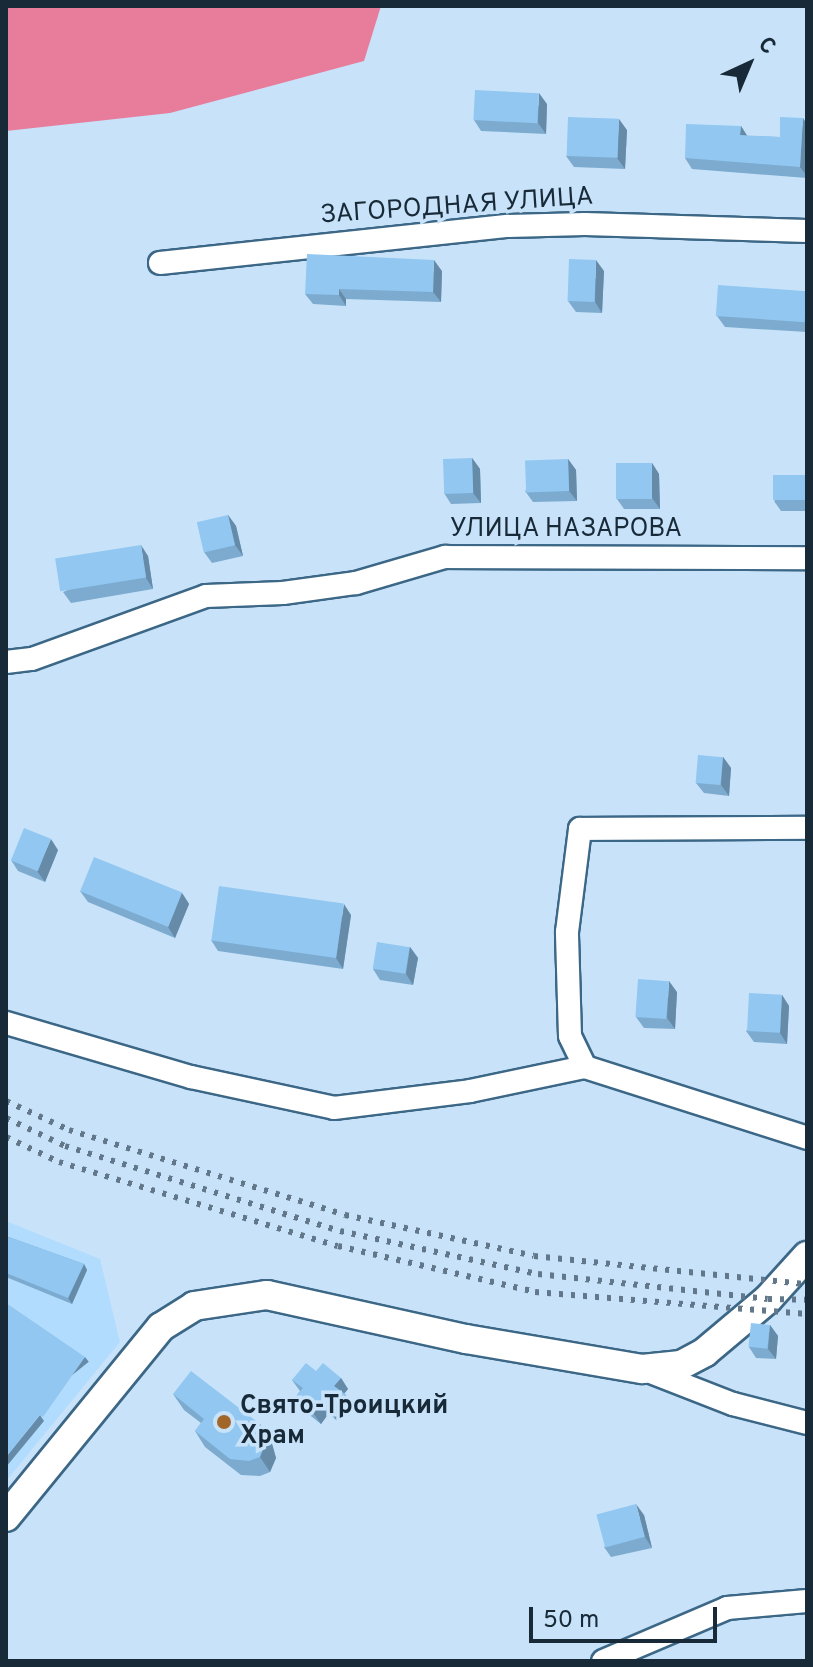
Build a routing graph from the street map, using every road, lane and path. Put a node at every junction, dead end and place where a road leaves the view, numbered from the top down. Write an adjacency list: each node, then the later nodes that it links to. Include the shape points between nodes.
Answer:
1 (807, 231): 2 (street, ЗАГОРОДНАЯ УЛИЦА, via 508,226)
2 (160, 263)
3 (807, 558): 4 (street, УЛИЦА НАЗАРОВА, via 445,557 356,583 206,596 32,659)
4 (6, 662)
5 (807, 828): 7 (street, via 580,829 567,932 570,1036)
6 (6, 1023): 7 (street, via 191,1077 334,1108 470,1091)
7 (585, 1067): 8 (street)
8 (807, 1138)
9 (807, 1256): 10 (street, via 768,1299 705,1352 681,1365)
10 (642, 1369): 11 (street, via 733,1404); 12 (street, via 466,1339 267,1295 194,1306 161,1327)
11 (807, 1423)
12 (6, 1517)
13 (807, 1601): 14 (street, via 727,1608)
14 (603, 1661)

